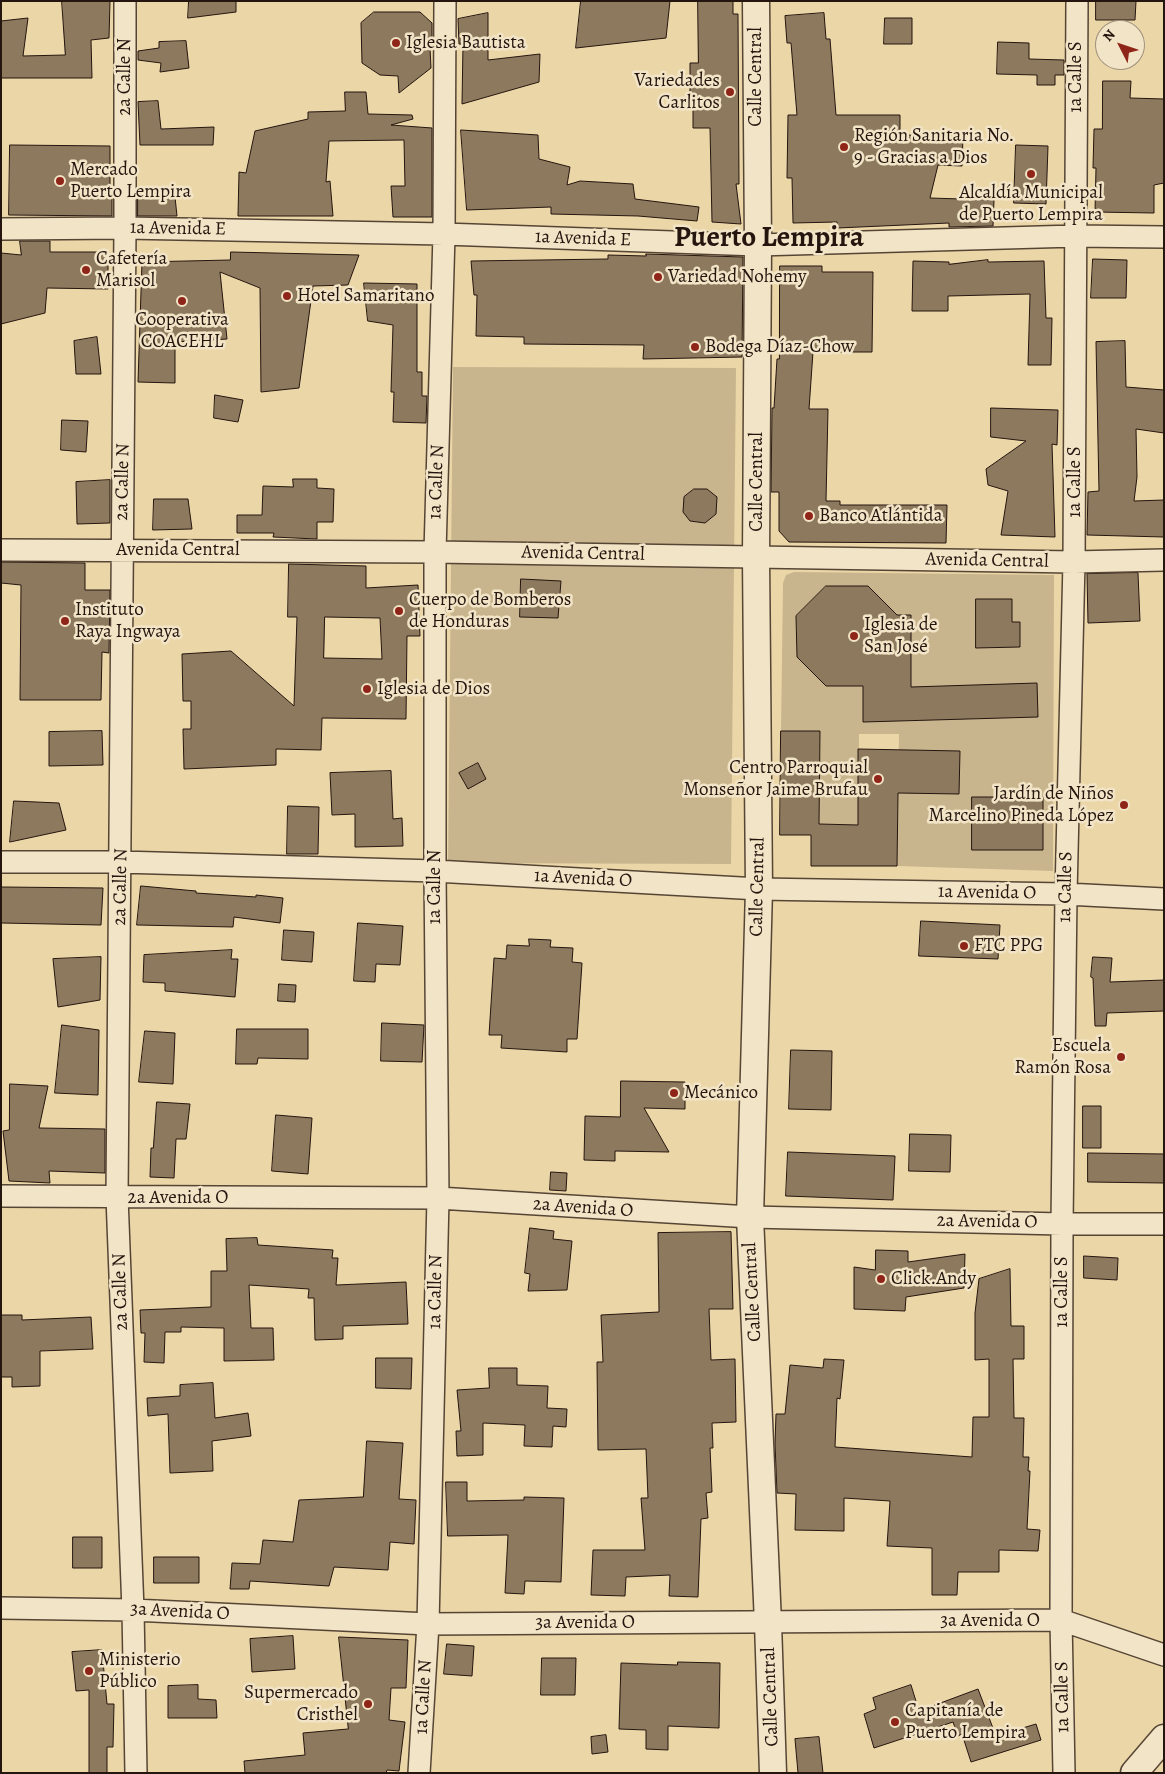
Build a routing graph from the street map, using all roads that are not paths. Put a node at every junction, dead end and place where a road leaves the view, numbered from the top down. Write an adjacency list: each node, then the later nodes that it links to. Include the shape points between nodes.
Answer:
1 (125, 1): 5 (street, 2a Calle N)
2 (445, 1): 7 (street, 1a Calle N)
3 (756, 1): 10 (street, Calle Central)
4 (1077, 1): 8 (street, 1a Calle S)
5 (126, 228): 6 (street, 1a Avenida E); 7 (street, 1a Avenida E); 12 (street, 2a Calle N)
6 (1, 229)
7 (444, 234): 10 (street, 1a Avenida E); 13 (street, 1a Calle N)
8 (1075, 236): 9 (street, 1a Avenida E); 10 (street, 1a Avenida E); 16 (street, 1a Calle S)
9 (1164, 237)
10 (758, 245): 14 (street, Calle Central)
11 (1, 550): 12 (street, Avenida Central)
12 (122, 550): 13 (street, Avenida Central); 18 (street, 2a Calle N)
13 (435, 552): 14 (street, Avenida Central); 19 (street, 1a Calle N)
14 (756, 558): 16 (street, Avenida Central); 20 (street, Calle Central)
15 (1164, 560): 16 (street, Avenida Central)
16 (1074, 562): 21 (street, 1a Calle S)
17 (1, 862): 18 (street, 1a Avenida O)
18 (121, 862): 19 (street, 1a Avenida O); 24 (street, 2a Calle N)
19 (435, 871): 20 (street, 1a Avenida O); 25 (street, 1a Calle N)
20 (759, 890): 21 (street, 1a Avenida O); 26 (street, Calle Central)
21 (1066, 894): 22 (street, 1a Avenida O); 27 (street, 1a Calle S)
22 (1164, 899)
23 (1, 1196): 24 (street, 2a Avenida O)
24 (117, 1197): 25 (street, 2a Avenida O); 30 (street, 2a Calle N)
25 (438, 1198): 26 (street, 2a Avenida O); 33 (street, 1a Calle N)
26 (750, 1217): 27 (street, 2a Avenida O); 32 (street, Calle Central)
27 (1062, 1224): 28 (street, 2a Avenida O); 31 (street, 1a Calle S)
28 (1164, 1224)
29 (1, 1608): 30 (street, 3a Avenida O)
30 (133, 1610): 33 (street, 3a Avenida O); 36 (street, 2a Calle N)
31 (1062, 1620): 32 (street, 3a Avenida O); 34 (street, 3a Avenida O); 39 (street, 1a Calle S)
32 (768, 1622): 33 (street, 3a Avenida O); 38 (street, Calle Central)
33 (428, 1624): 37 (street, 1a Calle N)
34 (1164, 1655)
35 (1164, 1738): 40 (street)
36 (136, 1773)
37 (419, 1773)
38 (773, 1773)
39 (1064, 1773)
40 (1134, 1773)

